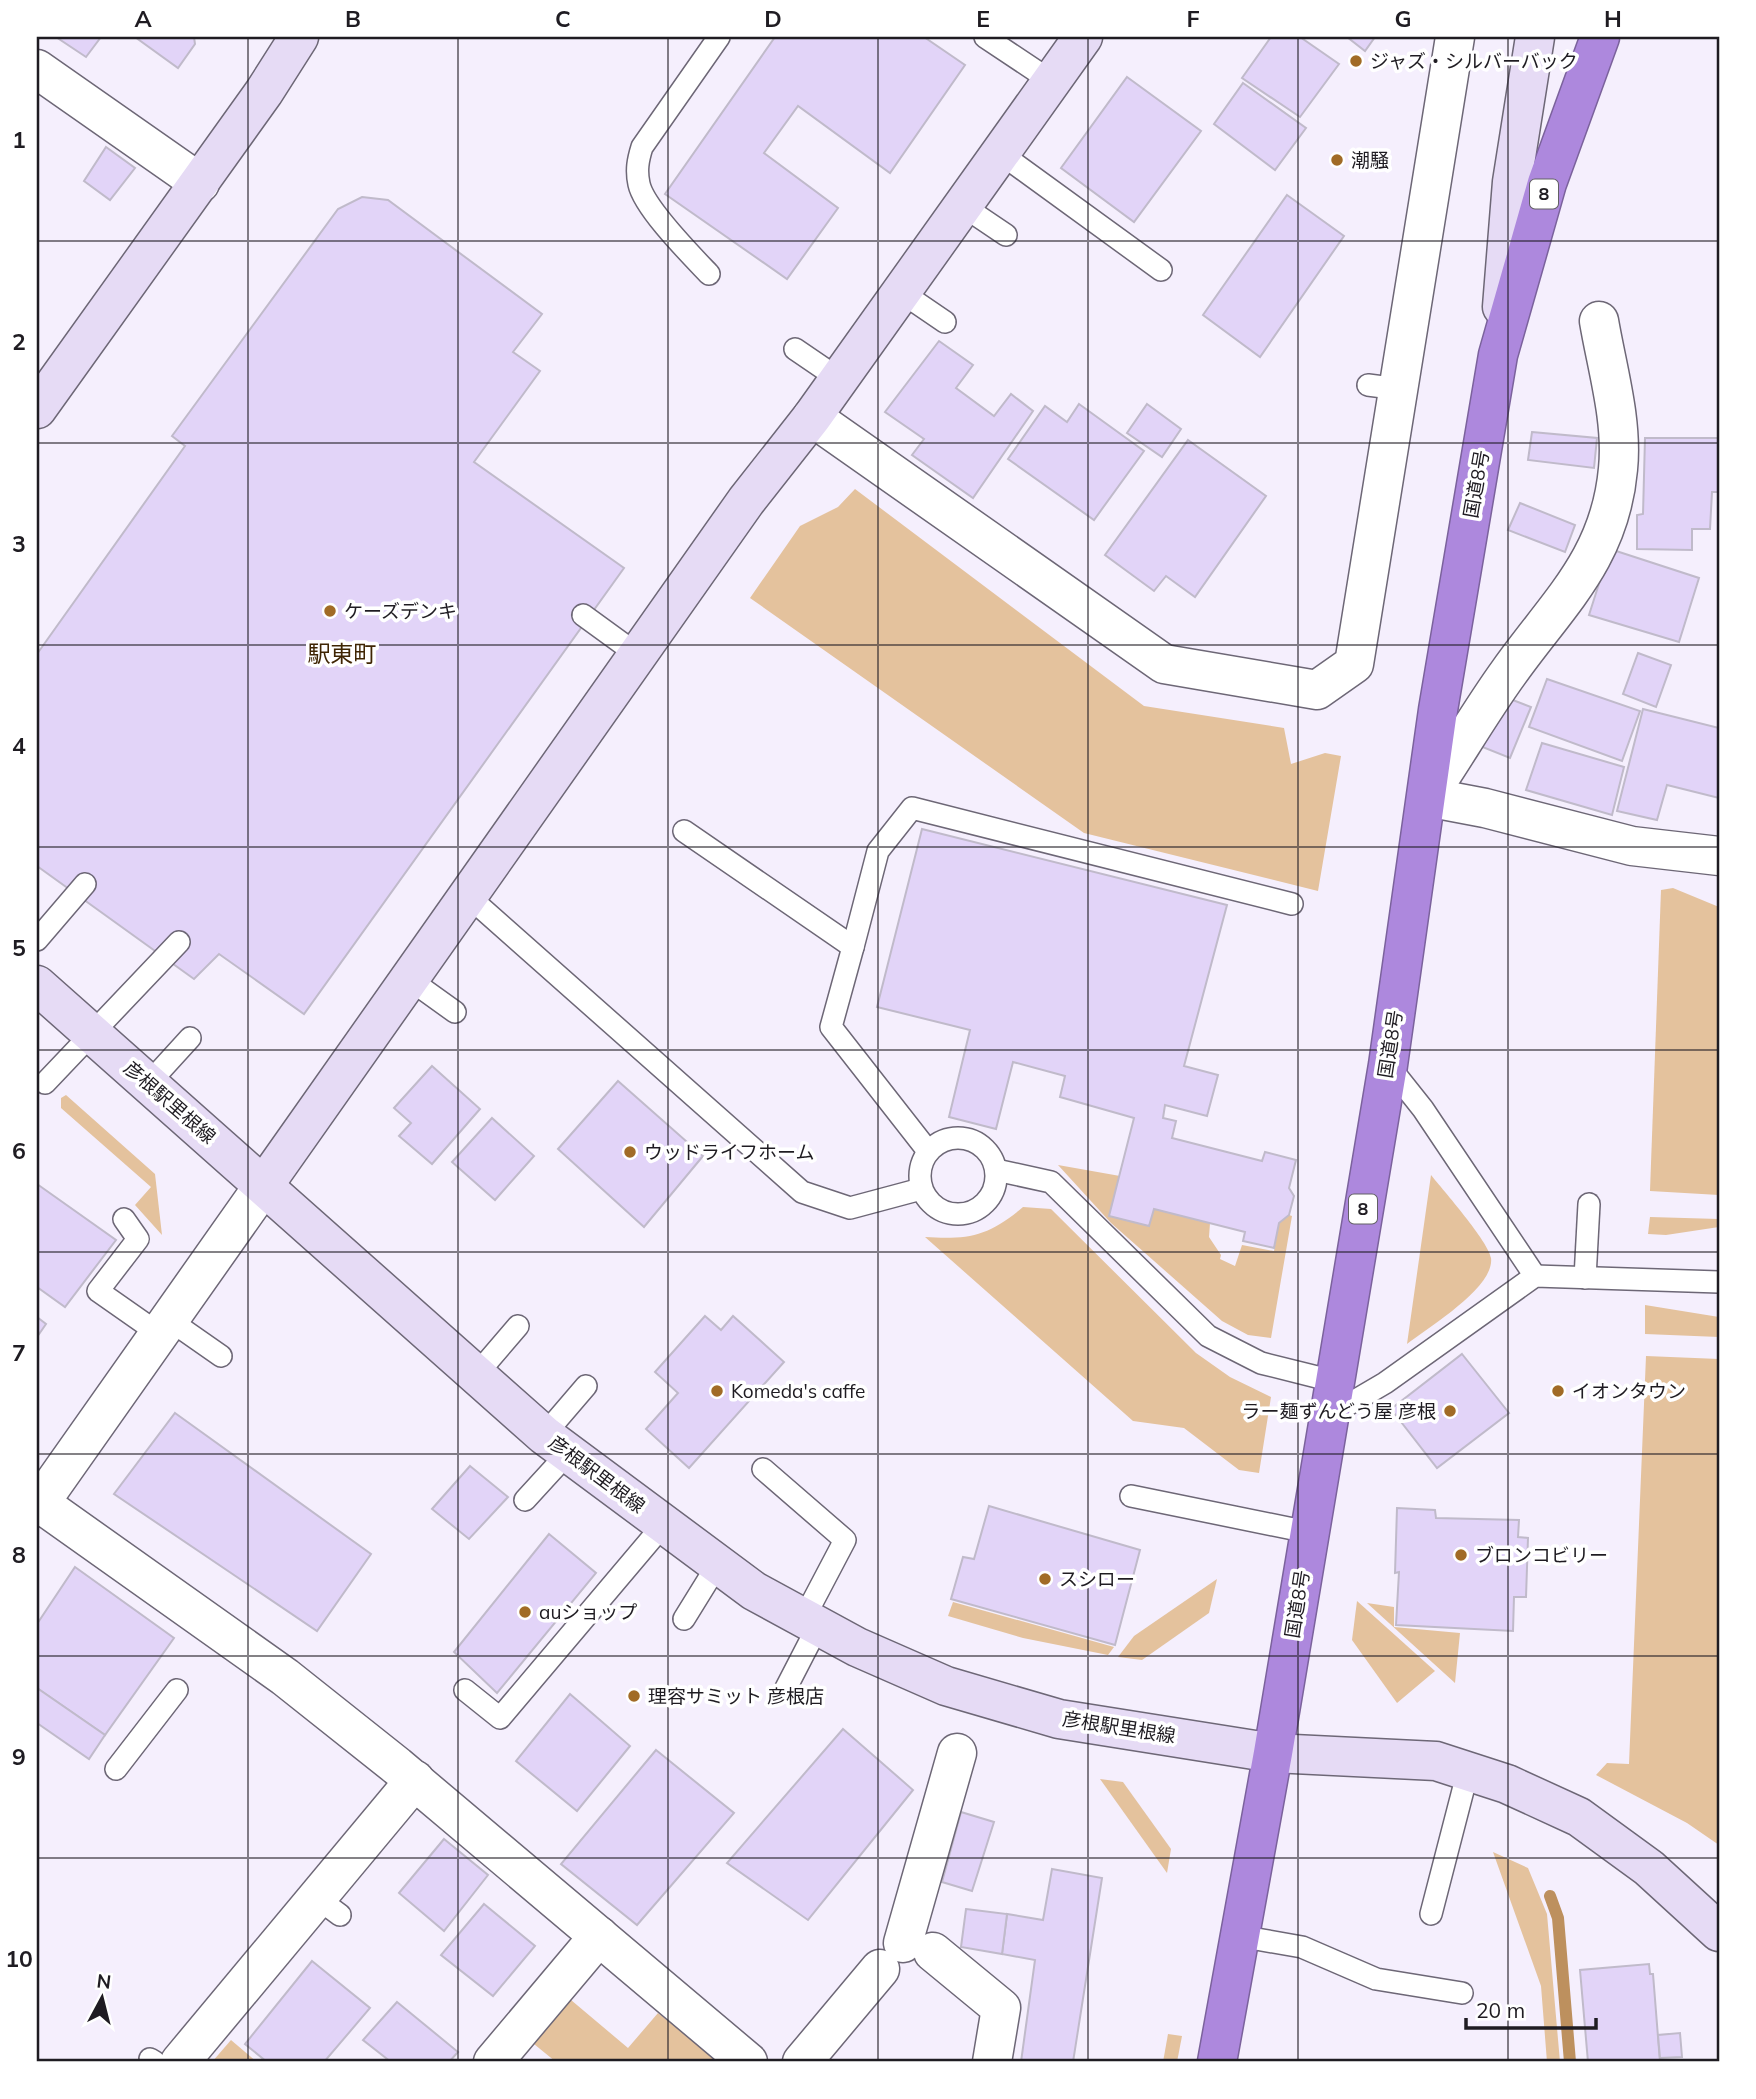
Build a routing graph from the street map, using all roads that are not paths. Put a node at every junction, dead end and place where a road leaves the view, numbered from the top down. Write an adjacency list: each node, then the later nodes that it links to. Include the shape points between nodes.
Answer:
1 (299, 37): 11 (street)
2 (719, 37): 15 (lane, via 642,147 637,166 639,188 674,237)
3 (985, 37): 9 (lane)
4 (1083, 37): 9 (street)
5 (1455, 37): 23 (street, via 1436,98 1383,387 1354,664 1317,690 1219,663 1164,664)
6 (1535, 37): 20 (street, via 1512,182)
7 (1601, 37): 20 (highway, 国道8号 / 8, via 1547,183)
8 (37, 69): 11 (street, via 114,111)
9 (1051, 81): 10 (street)
10 (1000, 153): 12 (street); 14 (lane)
11 (200, 183): 22 (street)
12 (963, 206): 13 (lane); 16 (street)
13 (1006, 235)
14 (1161, 270)
15 (709, 274)
16 (901, 292): 18 (lane); 21 (street)
17 (1599, 321): 26 (street, via 1619,468 1606,528 1585,573 1509,672)
18 (945, 322)
19 (795, 349): 21 (lane)
20 (1499, 355): 26 (highway, 国道8号 / 8)
21 (839, 379): 23 (street)
22 (37, 409)
23 (813, 417): 25 (street, via 746,501)
24 (583, 615): 25 (lane)
25 (638, 655): 30 (street)
26 (1427, 797): 28 (street, via 1632,846); 40 (highway, 国道8号 / 8)
27 (684, 831): 34 (lane)
28 (1719, 856)
29 (85, 884): 32 (lane)
30 (468, 896): 35 (street); 46 (lane, via 802,1192 850,1208)
31 (1292, 904): 34 (lane, via 912,808 878,851)
32 (37, 940)
33 (179, 942): 38 (lane)
34 (853, 947): 43 (lane, via 831,1027)
35 (409, 979): 37 (lane); 45 (street)
36 (37, 985): 38 (street, 彦根駅里根線)
37 (455, 1012)
38 (93, 1035): 41 (lane); 42 (street, 彦根駅里根線)
39 (190, 1038): 42 (lane)
40 (1388, 1065): 49 (lane, via 1423,1109); 57 (highway, 国道8号 / 8)
41 (45, 1083)
42 (149, 1083): 45 (street, 彦根駅里根線)
43 (928, 1151): 44 (lane, via 949,1138 961,1137 984,1148); 46 (lane, via 919,1175)
44 (996, 1170): 46 (lane, via 992,1195 973,1211 948,1213 937,1208); 57 (lane, via 1051,1182 1208,1336)
45 (264, 1185): 52 (street); 55 (street, 彦根駅里根線)
46 (921, 1189)
47 (1590, 1204): 50 (lane)
48 (124, 1219): 52 (lane, via 138,1239 98,1291)
49 (1535, 1276): 50 (lane); 57 (lane, via 1385,1383)
50 (1585, 1278): 51 (lane)
51 (1719, 1282)
52 (163, 1326): 54 (lane); 62 (street)
53 (518, 1326): 55 (lane)
54 (221, 1356)
55 (477, 1375): 58 (street, 彦根駅里根線)
56 (586, 1386): 58 (lane)
57 (1330, 1399): 64 (highway, 国道8号 / 8)
58 (556, 1444): 61 (lane); 63 (street, 彦根駅里根線)
59 (763, 1469): 67 (lane, via 845,1540)
60 (1131, 1496): 64 (lane)
61 (525, 1500)
62 (38, 1504): 73 (street, via 328,1697)
63 (664, 1524): 65 (street, 彦根駅里根線); 70 (lane, via 500,1718)
64 (1308, 1532): 72 (highway, 国道8号 / 8)
65 (718, 1564): 66 (lane); 67 (street, 彦根駅里根線, via 754,1591)
66 (684, 1619)
67 (811, 1622): 68 (lane); 72 (street, 彦根駅里根線, via 946,1686 1059,1719)
68 (786, 1688)
69 (177, 1690): 74 (lane)
70 (465, 1690)
71 (957, 1753): 80 (street)
72 (1273, 1753): 75 (street, 彦根駅里根線, via 1436,1761); 79 (highway, 国道8号 / 8)
73 (408, 1765): 78 (street); 82 (street, via 352,1839 307,1912 225,1990)
74 (116, 1769)
75 (1468, 1771): 76 (lane); 77 (street, 彦根駅里根線, via 1579,1817 1648,1868)
76 (1431, 1914)
77 (1719, 1932)
78 (599, 1936): 83 (street); 84 (street)
79 (1239, 1936): 81 (lane, via 1302,1947 1376,1979); 87 (highway, 国道8号 / 8)
80 (905, 1954): 85 (street); 86 (street, via 1001,2008)
81 (1462, 1993)
82 (162, 2061)
83 (493, 2062)
84 (748, 2062)
85 (802, 2062)
86 (992, 2062)
87 (1217, 2062)

